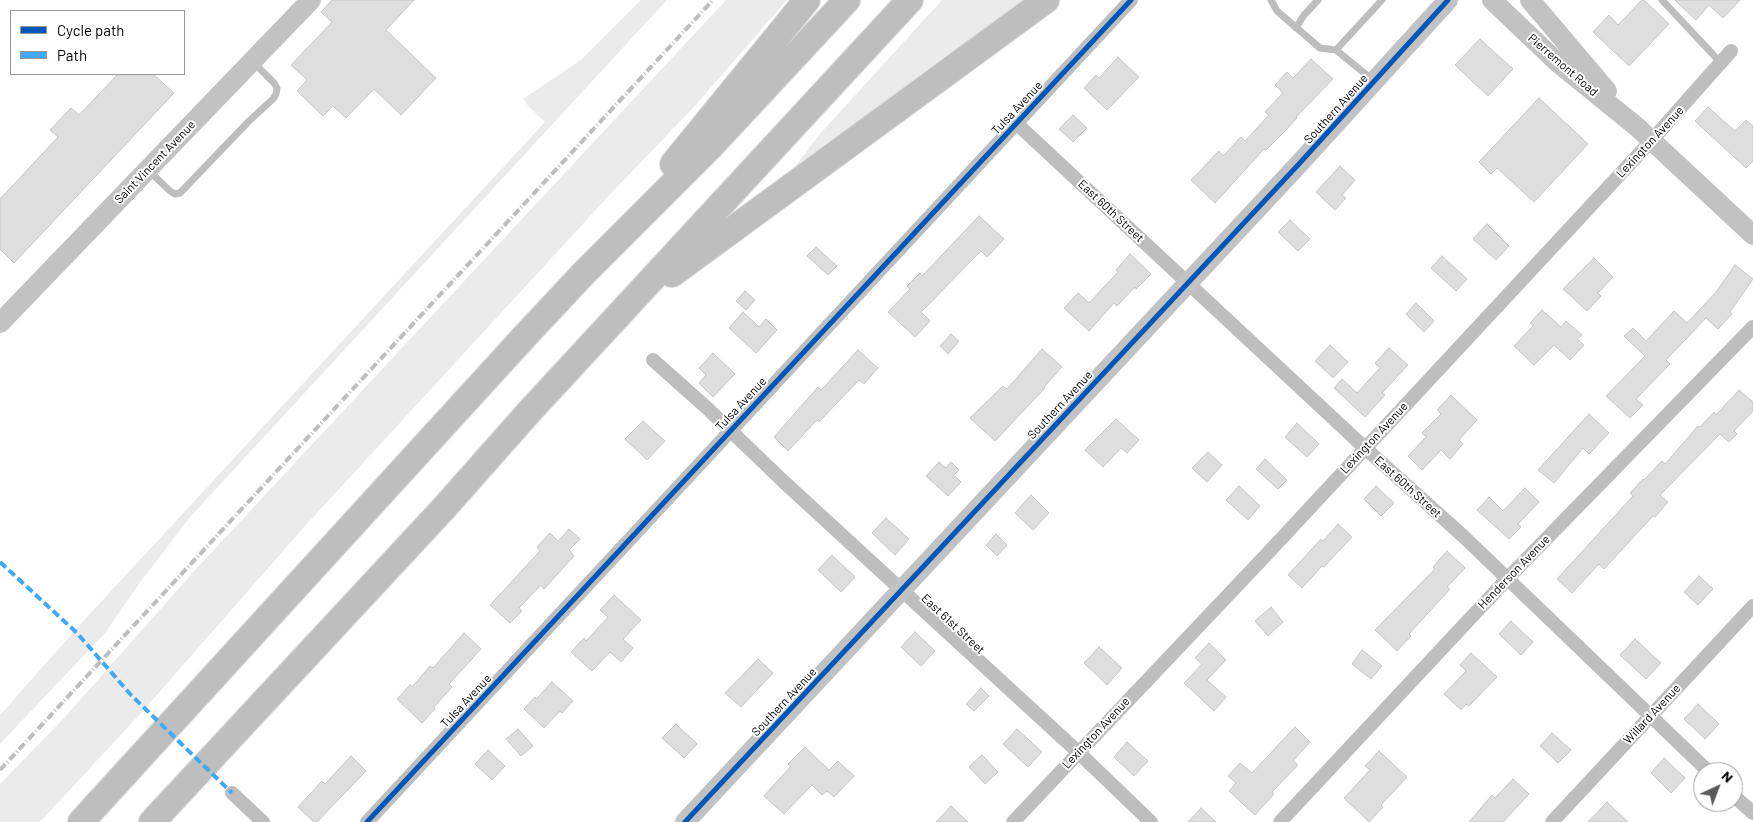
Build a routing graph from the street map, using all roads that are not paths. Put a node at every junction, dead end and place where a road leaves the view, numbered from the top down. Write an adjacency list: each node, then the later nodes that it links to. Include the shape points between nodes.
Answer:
1 (806, 0): 24 (highway)
2 (847, 0): 24 (highway, via 696,163)
3 (910, 0): 26 (highway)
4 (1046, 0): 26 (highway)
5 (1131, 0): 20 (street, Tulsa Avenue)
6 (1271, 0): 14 (lane, via 1277,11)
7 (1318, 0): 14 (lane)
8 (1382, 0): 15 (lane)
9 (1448, 0): 19 (street, Southern Avenue)
10 (1492, 0): 21 (street, Pierremont Road, via 1557,62)
11 (1530, 0): 21 (street, Pierremont Road)
12 (1662, 0): 18 (lane)
13 (306, 2): 17 (street, Saint Vincent Avenue)
14 (1296, 28): 15 (lane, via 1320,48)
15 (1336, 50): 19 (lane)
16 (1731, 51): 18 (street, Lexington Avenue)
17 (252, 61): 22 (street, Saint Vincent Avenue); 22 (lane, via 277,88 273,99 180,193 170,191)
18 (1721, 63): 21 (street, Lexington Avenue)
19 (1374, 81): 25 (street, Southern Avenue)
20 (1016, 123): 25 (street, East 60th Street); 30 (street, Tulsa Avenue)
21 (1644, 134): 23 (street, Pierremont Road); 31 (street, Lexington Avenue)
22 (147, 170): 27 (street, Saint Vincent Avenue)
23 (1753, 236)
24 (584, 273): 41 (highway)
25 (1188, 284): 31 (street, East 60th Street); 33 (street, Southern Avenue)
26 (623, 310): 42 (highway)
27 (0, 323)
28 (1753, 327): 32 (street, Henderson Avenue)
29 (653, 360): 30 (street, East 61st Street)
30 (730, 431): 33 (street, East 61st Street); 44 (street, Tulsa Avenue)
31 (1365, 448): 32 (street, East 60th Street); 36 (street, Lexington Avenue)
32 (1508, 579): 35 (street, East 60th Street); 48 (street, Henderson Avenue)
33 (902, 591): 36 (street, East 61st Street); 45 (street, Southern Avenue)
34 (1753, 606): 35 (street, Willard Avenue)
35 (1651, 716): 37 (street, East 60th Street); 49 (street, Willard Avenue)
36 (1078, 752): 46 (street, Lexington Avenue); 47 (street, East 61st Street)
37 (1698, 762)
38 (232, 793): 43 (street)
39 (1743, 804): 40 (street)
40 (1753, 813)
41 (81, 822)
42 (152, 822)
43 (262, 822)
44 (367, 822)
45 (685, 822)
46 (1013, 822)
47 (1151, 822)
48 (1280, 822)
49 (1552, 822)

